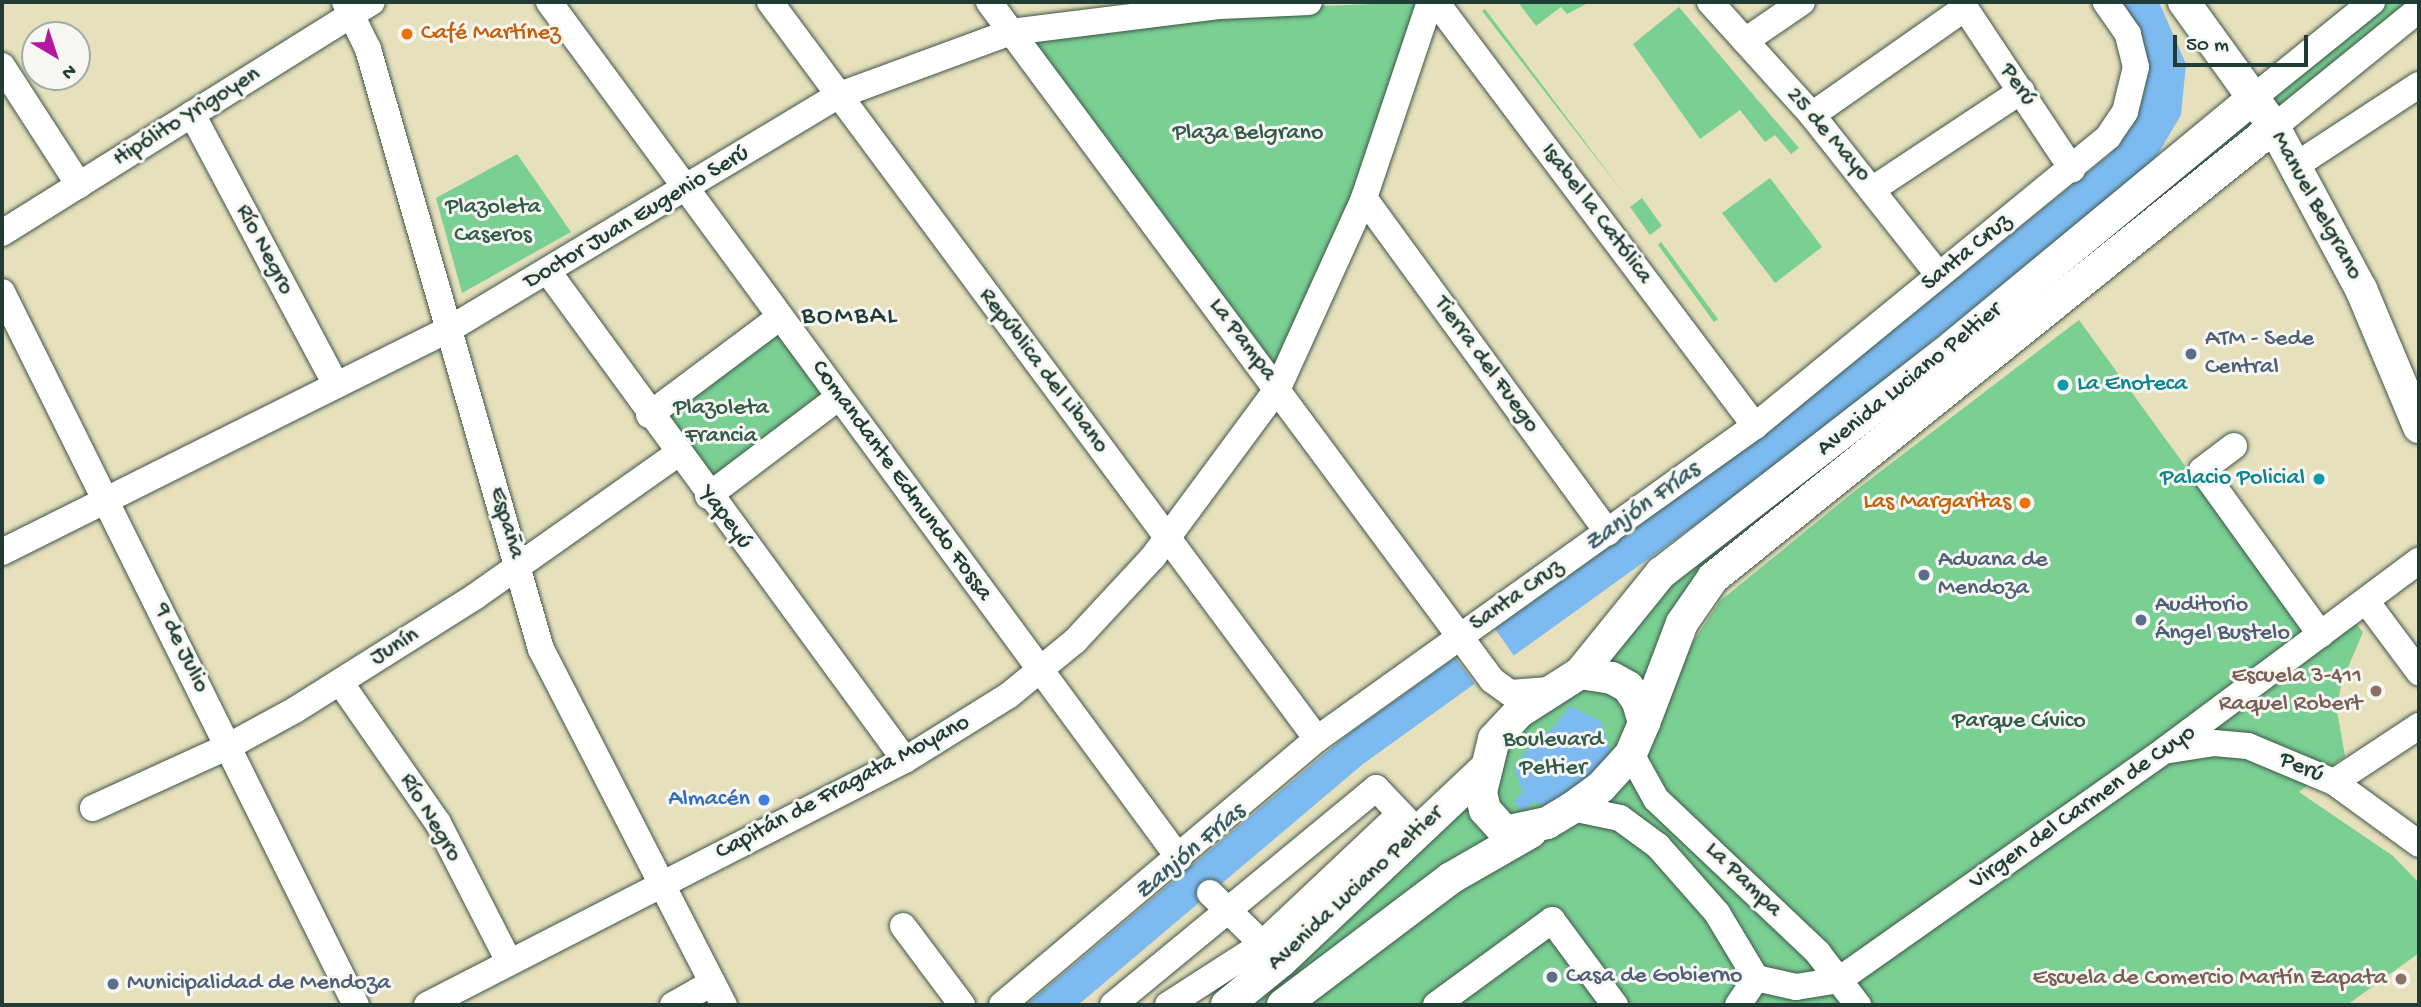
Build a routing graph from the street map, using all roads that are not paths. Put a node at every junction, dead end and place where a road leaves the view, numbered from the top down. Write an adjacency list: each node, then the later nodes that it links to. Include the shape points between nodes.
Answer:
1 (549, 2): 31 (street, Comandante Edmundo Fossa)
2 (770, 2): 23 (street, República del Libano)
3 (989, 2): 16 (street, La Pampa)
4 (1309, 2): 12 (street, Doctor Juan Eugenio Serú)
5 (1430, 2): 33 (street, Capitán de Fragata Moyano)
6 (1436, 2): 44 (street, Isabel la Católica)
7 (1710, 2): 17 (street, 25 de Mayo)
8 (1802, 2): 17 (street)
9 (2106, 2): 29 (street, Santa Cruz, via 2128,34 2136,67 2133,91 2117,125)
10 (2185, 2): 24 (main road, Manuel Belgrano)
11 (2372, 2): 18 (street)
12 (1218, 4): 16 (street, Doctor Juan Eugenio Serú)
13 (1963, 5): 21 (street, Perú); 26 (street)
14 (356, 6): 25 (street, Hipólito Yrigoyen); 39 (street, España)
15 (2419, 9): 22 (street)
16 (1012, 32): 23 (street, Doctor Juan Eugenio Serú); 41 (street, La Pampa)
17 (1745, 41): 26 (street, 25 de Mayo)
18 (2322, 42): 22 (street); 24 (street)
19 (2, 66): 30 (street)
20 (2419, 85): 28 (street)
21 (2021, 91): 29 (street, Perú); 32 (street)
22 (2317, 91): 27 (street)
23 (836, 96): 31 (street, Doctor Juan Eugenio Serú); 51 (street, República del Libano)
24 (2253, 98): 27 (main road, Manuel Belgrano); 60 (main road, Avenida Luciano Peltier, via 1956,344 1661,573)
25 (192, 114): 30 (street, Hipólito Yrigoyen); 40 (street, Río Negro)
26 (1812, 115): 32 (street, 25 de Mayo)
27 (2274, 127): 28 (main road, Manuel Belgrano); 64 (main road, Avenida Luciano Peltier, via 1713,578 1682,623)
28 (2295, 166): 45 (main road, Manuel Belgrano, via 2361,289)
29 (2072, 169): 36 (street, Santa Cruz)
30 (79, 185): 34 (street, Hipólito Yrigoyen)
31 (685, 188): 35 (street, Doctor Juan Eugenio Serú); 38 (street, Comandante Edmundo Fossa)
32 (1873, 188): 36 (street, 25 de Mayo)
33 (1364, 198): 41 (street, Capitán de Fragata Moyano); 50 (street, Tierra del Fuego)
34 (2, 233)
35 (549, 273): 39 (street, Doctor Juan Eugenio Serú); 43 (street, Yapeyú)
36 (1939, 275): 44 (street, Santa Cruz)
37 (2, 292): 49 (street, 9 de Julio)
38 (780, 317): 42 (street, Comandante Edmundo Fossa); 43 (street)
39 (448, 330): 40 (street, Doctor Juan Eugenio Serú); 54 (street, España)
40 (336, 385): 49 (street, Doctor Juan Eugenio Serú)
41 (1278, 388): 51 (street, Capitán de Fragata Moyano); 57 (street, La Pampa)
42 (839, 397): 48 (street); 58 (street, Comandante Edmundo Fossa)
43 (649, 415): 47 (street, Yapeyú)
44 (1755, 426): 50 (street, Santa Cruz)
45 (2419, 427)
46 (2234, 446): 56 (street, via 2202,470)
47 (677, 454): 48 (street, Yapeyú); 54 (street, Junín)
48 (708, 495): 71 (street, Yapeyú)
49 (108, 500): 52 (street, Doctor Juan Eugenio Serú); 68 (street, 9 de Julio)
50 (1608, 532): 57 (street, Santa Cruz)
51 (1168, 538): 58 (street, Capitán de Fragata Moyano, via 1130,584); 67 (street, República del Libano)
52 (2, 552)
53 (2419, 561): 55 (street, Virgen del Carmen de Cuyo)
54 (519, 567): 62 (street, Junín); 79 (street, España, via 550,671)
55 (2366, 601): 56 (street, Virgen del Carmen de Cuyo); 59 (street)
56 (2320, 635): 69 (street, Virgen del Carmen de Cuyo)
57 (1463, 641): 61 (street, La Pampa); 67 (street, Santa Cruz)
58 (1040, 672): 71 (street, Capitán de Fragata Moyano); 78 (street, Comandante Edmundo Fossa)
59 (2419, 672)
60 (1580, 673): 63 (main road); 64 (main road, via 1598,674 1628,687)
61 (1490, 678): 63 (street, via 1510,693); 66 (street, La Pampa, via 1501,713)
62 (340, 682): 68 (street, Junín); 83 (street, Río Negro, via 438,823)
63 (1550, 690): 66 (main road)
64 (1644, 723): 70 (main road)
65 (2419, 726): 73 (street)
66 (1494, 738): 72 (main road)
67 (1317, 739): 78 (street, Santa Cruz)
68 (229, 746): 74 (street, Junín); 87 (street, 9 de Julio)
69 (2165, 750): 73 (street, Perú, via 2214,743 2248,746); 85 (street, Virgen del Carmen de Cuyo)
70 (1631, 754): 75 (main road, via 1601,787); 85 (street, La Pampa, via 1656,799 1740,875)
71 (905, 760): 79 (street, Capitán de Fragata Moyano)
72 (1484, 770): 75 (main road, via 1481,792 1494,824 1505,832); 76 (main road, Avenida Luciano Peltier)
73 (2334, 782): 77 (street, Perú)
74 (93, 808)
75 (1560, 816): 84 (street, La Pampa, via 1620,818 1658,846 1717,913); 95 (main road, Avenida Luciano Peltier, via 1451,878)
76 (1409, 822): 80 (street, via 1376,788); 82 (main road, Avenida Luciano Peltier)
77 (2419, 844)
78 (1179, 858): 91 (street, Santa Cruz)
79 (661, 884): 83 (street, Capitán de Fragata Moyano); 86 (street, España)
80 (1218, 903): 82 (street); 92 (street)
81 (903, 926): 90 (street)
82 (1271, 953): 93 (street); 94 (main road, Avenida Luciano Peltier)
83 (509, 962): 88 (street, Capitán de Fragata Moyano)
84 (1756, 978): 85 (street, Virgen del Carmen de Cuyo, via 1796,987); 98 (street)
85 (1839, 980): 99 (street, La Pampa)
86 (718, 994): 89 (street)
87 (356, 1005)
88 (427, 1005)
89 (673, 1005)
90 (962, 1005)
91 (1002, 1005)
92 (1113, 1005)
93 (1168, 1005)
94 (1227, 1005)
95 (1283, 1005)
96 (1437, 1005): 97 (street, via 1552,920)
97 (1615, 1005)
98 (1738, 1005)
99 (1858, 1005)

